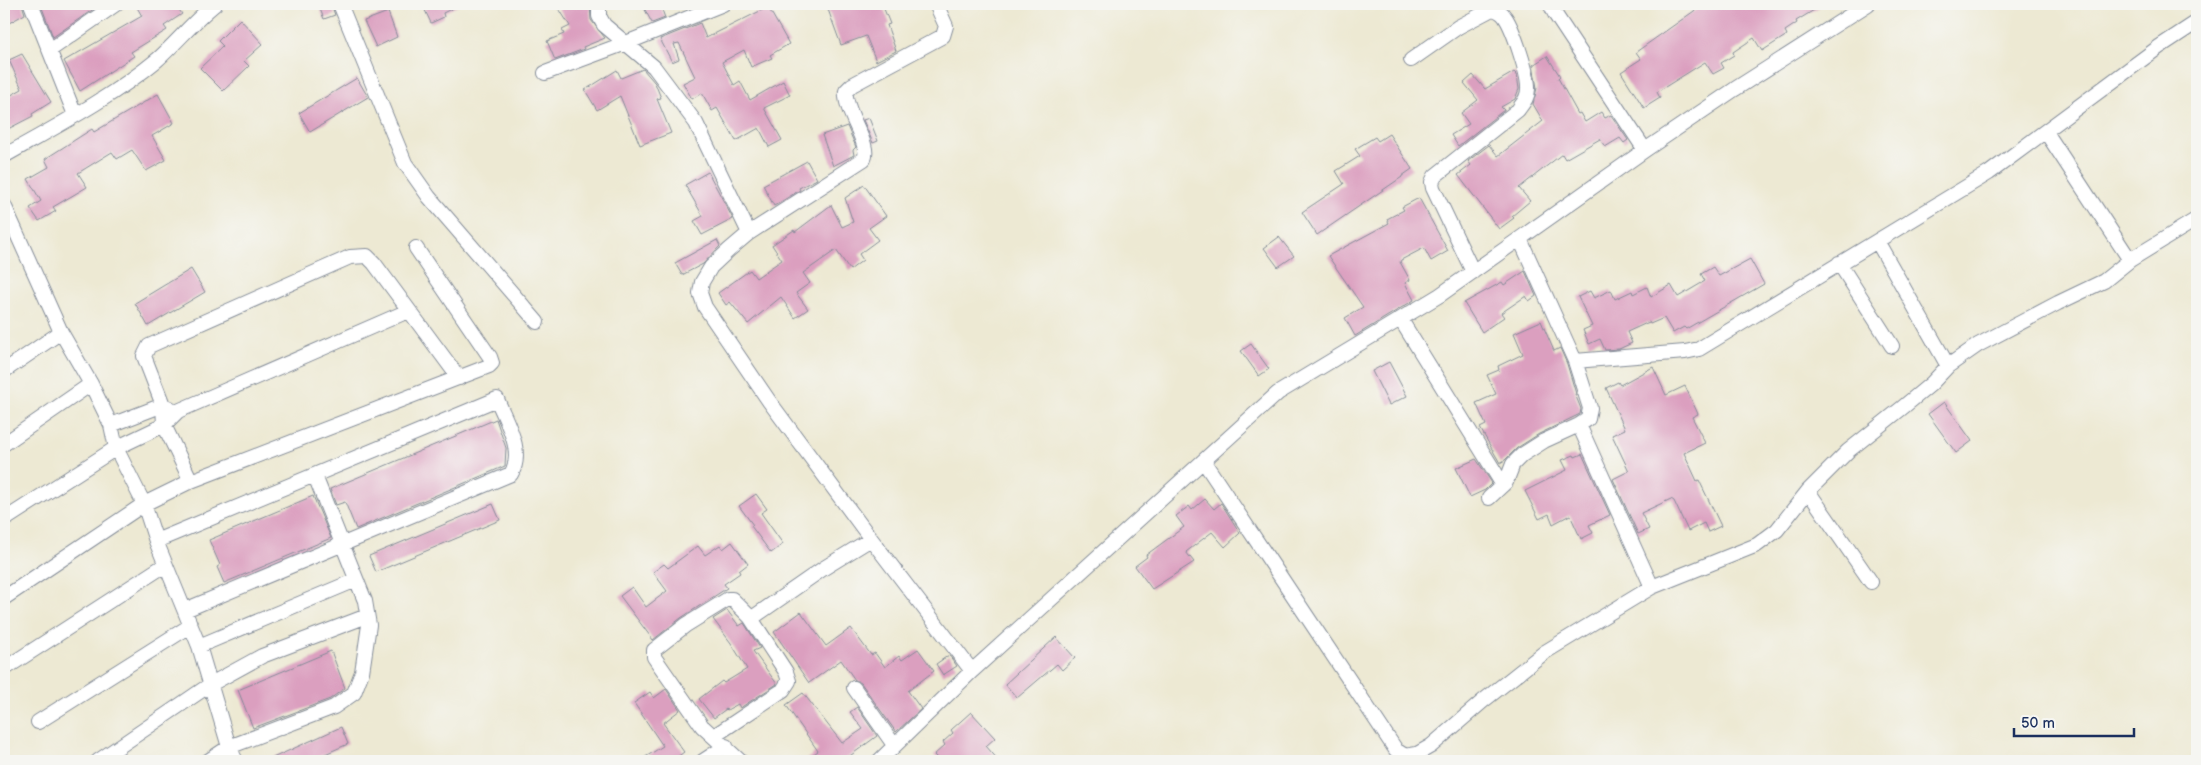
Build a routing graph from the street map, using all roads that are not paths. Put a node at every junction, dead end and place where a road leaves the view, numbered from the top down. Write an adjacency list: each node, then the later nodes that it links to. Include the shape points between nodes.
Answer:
1 (31, 4): 12 (street)
2 (116, 4): 12 (street)
3 (215, 4): 15 (street, via 157,60)
4 (340, 4): 30 (street, via 404,163 429,197)
5 (599, 4): 11 (street, via 601,21)
6 (723, 4): 11 (street)
7 (936, 4): 21 (street, via 946,26 943,36 846,91 847,103 866,151 864,160)
8 (1550, 4): 17 (street)
9 (1868, 4): 17 (street)
10 (2197, 22): 16 (street)
11 (626, 43): 14 (street); 21 (street, via 654,67 696,123)
12 (50, 50): 15 (street)
13 (1411, 60): 27 (street, via 1458,27 1492,9 1500,11 1509,23 1525,73 1528,91 1518,110 1435,176 1432,182)
14 (545, 73)
15 (75, 115): 18 (street)
16 (2046, 132): 23 (street, via 1989,173); 25 (street)
17 (1645, 150): 22 (street)
18 (4, 156)
19 (4, 205): 31 (street)
20 (2197, 219): 25 (street)
21 (749, 233): 53 (street, via 711,267 700,286 702,300 769,401)
22 (1520, 239): 27 (street); 33 (street)
23 (1877, 241): 26 (street); 34 (street)
24 (416, 248): 36 (street, via 492,360 484,370)
25 (2130, 260): 34 (street, via 2104,281 1986,341)
26 (1839, 263): 32 (street); 33 (street, via 1699,349)
27 (1473, 272): 29 (street)
28 (408, 311): 36 (street); 38 (street, via 367,256 350,257 149,346 144,356); 39 (street)
29 (1401, 320): 45 (street, via 1278,394); 48 (street)
30 (537, 322)
31 (61, 332): 35 (street); 37 (street)
32 (1892, 346)
33 (1575, 361): 42 (street, via 1590,408 1588,419)
34 (1948, 366): 49 (street, via 1931,384 1848,451)
35 (4, 370)
36 (459, 378): 47 (street)
37 (91, 384): 40 (street); 43 (street)
38 (163, 405): 39 (street); 40 (street); 41 (street)
39 (178, 411): 41 (street)
40 (111, 425): 44 (street)
41 (164, 425): 44 (street); 47 (street)
42 (1580, 425): 48 (street, via 1522,454); 59 (street)
43 (4, 444)
44 (116, 448): 51 (street); 52 (street)
45 (1204, 462): 59 (street, via 1396,750 1405,756 1418,754 1431,746 1545,652); 67 (street)
46 (314, 476): 54 (street); 55 (street); 55 (street, via 495,395 517,449 515,467 510,474)
47 (191, 481): 51 (street)
48 (1503, 485): 50 (street)
49 (1808, 492): 58 (street); 59 (street, via 1777,530 1757,545)
50 (1489, 498)
51 (144, 504): 54 (street); 60 (street)
52 (4, 520)
53 (871, 539): 63 (street); 67 (street)
54 (156, 541): 56 (street)
55 (342, 543): 57 (street); 61 (street)
56 (165, 565): 61 (street); 66 (street)
57 (356, 580): 62 (street); 65 (street)
58 (1871, 582)
59 (1652, 587)
60 (4, 598)
61 (185, 610): 64 (street)
62 (367, 616): 68 (street, via 262,656); 74 (street, via 362,672 354,693 334,707)
63 (750, 617): 71 (street, via 789,681 783,690); 71 (street, via 732,599 728,599 658,645 653,653 702,726)
64 (190, 626): 65 (street); 70 (street)
65 (199, 646): 68 (street)
66 (4, 669)
67 (972, 671): 72 (street)
68 (211, 684): 74 (street); 75 (street)
69 (854, 688): 72 (street)
70 (38, 722)
71 (714, 736): 73 (street)
72 (894, 745): 80 (street)
73 (726, 746): 78 (street); 79 (street)
74 (229, 747): 76 (street); 77 (street)
75 (98, 761)
76 (208, 761)
77 (236, 761)
78 (704, 761)
79 (740, 761)
80 (879, 761)

